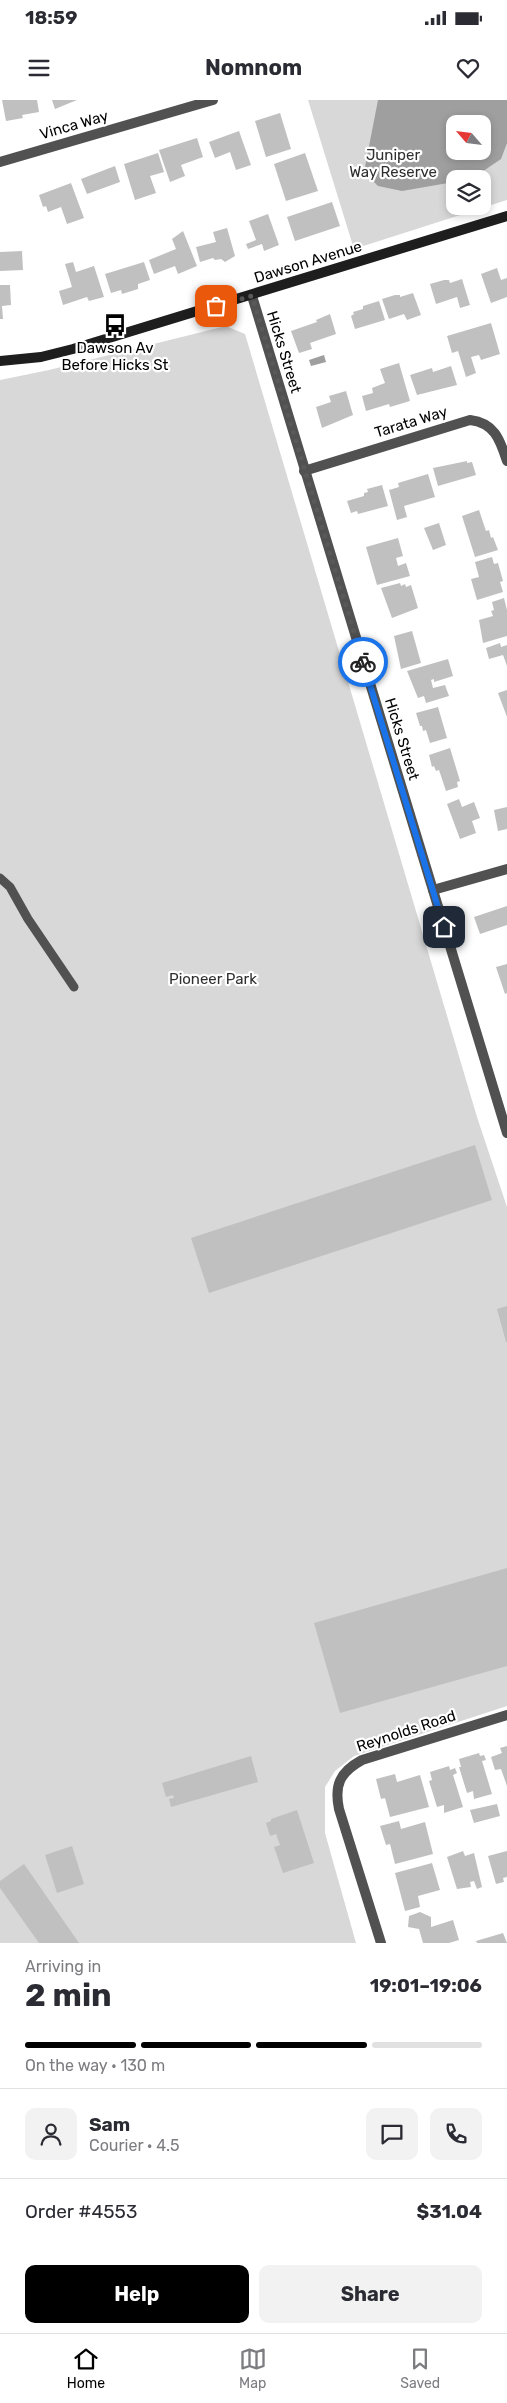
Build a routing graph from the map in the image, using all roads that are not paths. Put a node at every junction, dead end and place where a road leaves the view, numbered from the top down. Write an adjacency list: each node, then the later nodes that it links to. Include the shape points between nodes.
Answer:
1 (213, 100): 2 (street, Vinca Way)
2 (0, 162)
3 (507, 216): 4 (main road, Dawson Avenue)
4 (252, 296): 5 (main road, Dawson Avenue, via 73,349 41,357); 7 (street, Hicks Street)
5 (0, 361)
6 (507, 461): 7 (street, Tarata Way, via 500,438 493,429 470,420)
7 (304, 471): 10 (street, Hicks Street)
8 (507, 869): 10 (street)
9 (0, 878): 11 (lane, via 10,887)
10 (433, 890): 12 (street, Hicks Street)
11 (74, 987)
12 (507, 1133)
13 (507, 1715): 14 (street, Reynolds Road, via 362,1760 351,1766 341,1778 336,1790 339,1809)
14 (381, 1943)

